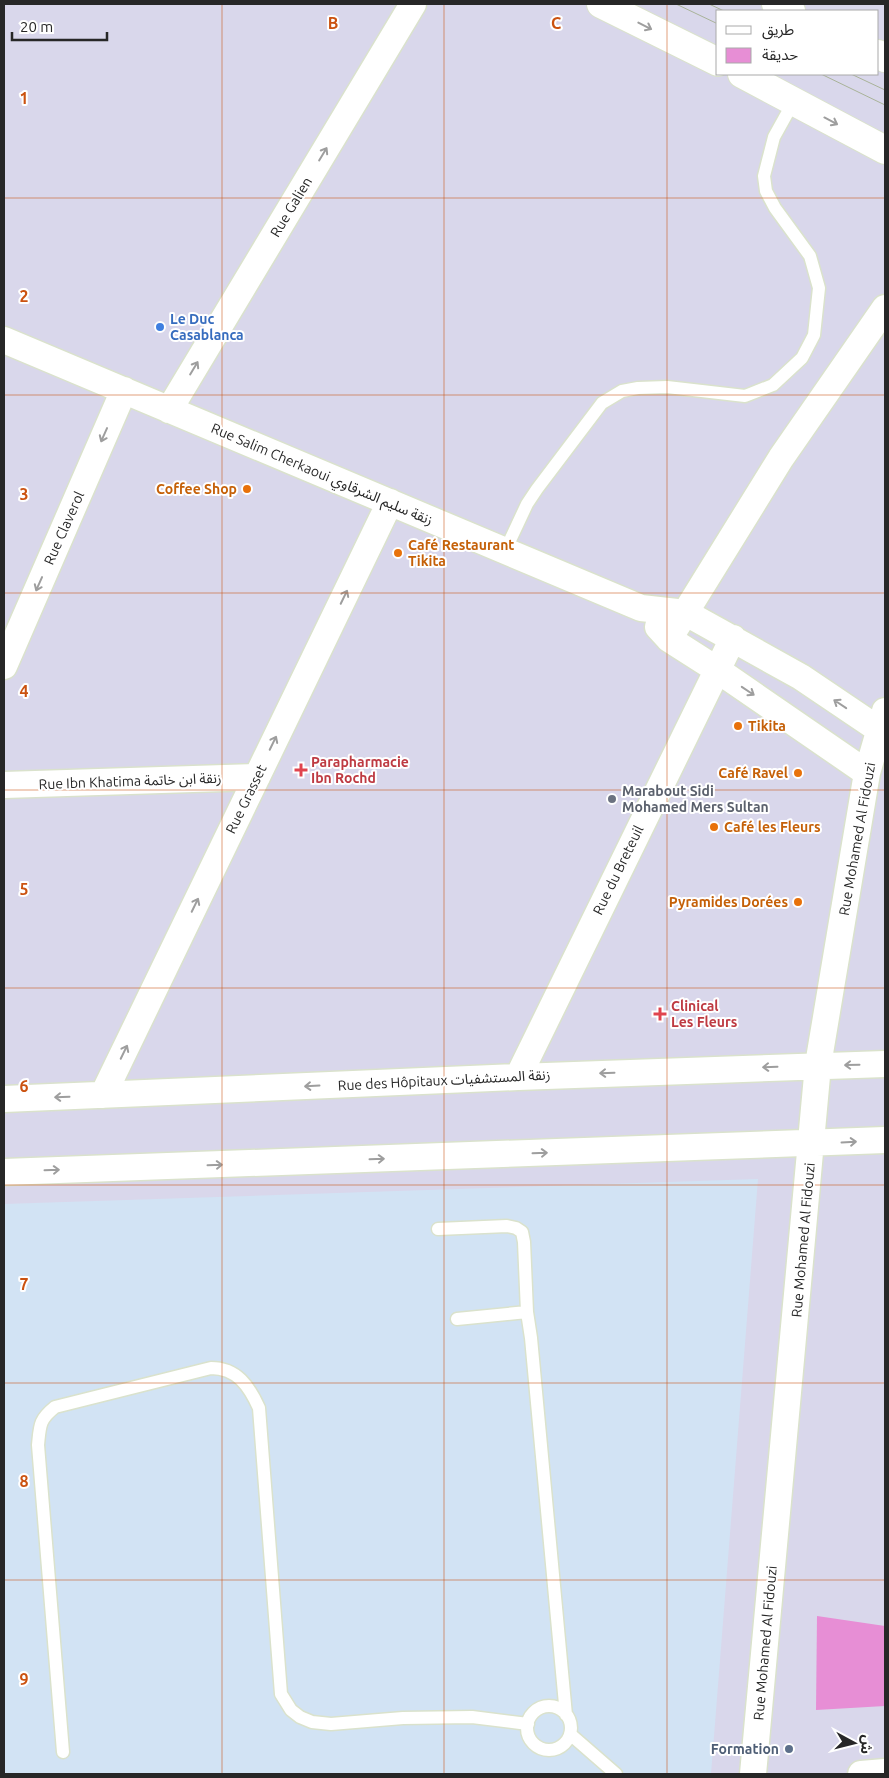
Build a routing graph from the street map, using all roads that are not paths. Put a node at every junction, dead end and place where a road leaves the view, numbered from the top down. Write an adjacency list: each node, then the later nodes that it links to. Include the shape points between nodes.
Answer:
1 (413, 4): 12 (street, Rue Galien, one-way to 1)
2 (602, 4): 5 (main road, one-way to 5)
3 (776, 4): 4 (main road)
4 (789, 10)
5 (716, 61)
6 (744, 75): 7 (main road)
7 (794, 101): 8 (main road, one-way to 8); 14 (lane, via 774,137 764,176 766,191 775,208 810,256 819,288 814,334 802,358 773,385 745,396 667,387 622,391 602,403 537,489)
8 (885, 150)
9 (885, 308): 16 (street, via 781,458)
10 (4, 340): 11 (street, Rue Salim Cherkaoui زنقة سليم الشرقاوي)
11 (124, 390): 12 (street, Rue Salim Cherkaoui زنقة سليم الشرقاوي); 19 (street, Rue Claverol, one-way to 19)
12 (169, 410): 13 (street, Rue Salim Cherkaoui زنقة سليم الشرقاوي)
13 (390, 502): 14 (street, Rue Salim Cherkaoui زنقة سليم الشرقاوي); 23 (street, Rue Grasset, one-way to 13)
14 (505, 551): 15 (street, Rue Salim Cherkaoui زنقة سليم الشرقاوي)
15 (641, 608): 16 (street); 18 (street)
16 (686, 613): 17 (street); 18 (street)
17 (733, 638): 20 (street, Rue du Breteuil); 21 (street, one-way to 17)
18 (669, 639): 20 (street)
19 (4, 666)
20 (716, 669): 22 (street, one-way to 22); 27 (street, Rue du Breteuil)
21 (884, 725): 22 (street, Rue Mohamed Al Fidouzi)
22 (868, 772): 26 (street, Rue Mohamed Al Fidouzi)
23 (257, 777): 24 (street, Rue Ibn Khatima زنقة ابن خاتمة); 28 (street, Rue Grasset, one-way to 23)
24 (4, 785)
25 (885, 1064): 26 (street, Rue des Hôpitaux زنقة المستشفيات, one-way to 26)
26 (818, 1065): 27 (street, Rue des Hôpitaux زنقة المستشفيات, one-way to 27); 31 (street, Rue Mohamed Al Fidouzi)
27 (518, 1076): 28 (street, Rue des Hôpitaux زنقة المستشفيات, one-way to 28)
28 (103, 1095): 29 (street, Rue des Hôpitaux زنقة المستشفيات, one-way to 29)
29 (4, 1099)
30 (885, 1140): 31 (street, one-way to 30)
31 (812, 1143): 32 (street, one-way to 31); 42 (street, Rue Mohamed Al Fidouzi)
32 (4, 1172)
33 (438, 1229): 34 (lane, via 507,1226 522,1232)
34 (527, 1312): 35 (lane); 36 (lane)
35 (457, 1319)
36 (566, 1715): 37 (lane, via 559,1709 540,1709); 38 (lane)
37 (528, 1724): 38 (lane, via 532,1742 549,1751 566,1742); 39 (lane, via 472,1717 331,1724 312,1722 291,1710 281,1694 259,1408 253,1394 234,1373 211,1368 55,1407 43,1417 38,1445)
38 (570, 1734): 41 (lane)
39 (63, 1752)
40 (885, 1772): 43 (street)
41 (616, 1774)
42 (753, 1774)
43 (861, 1774)

